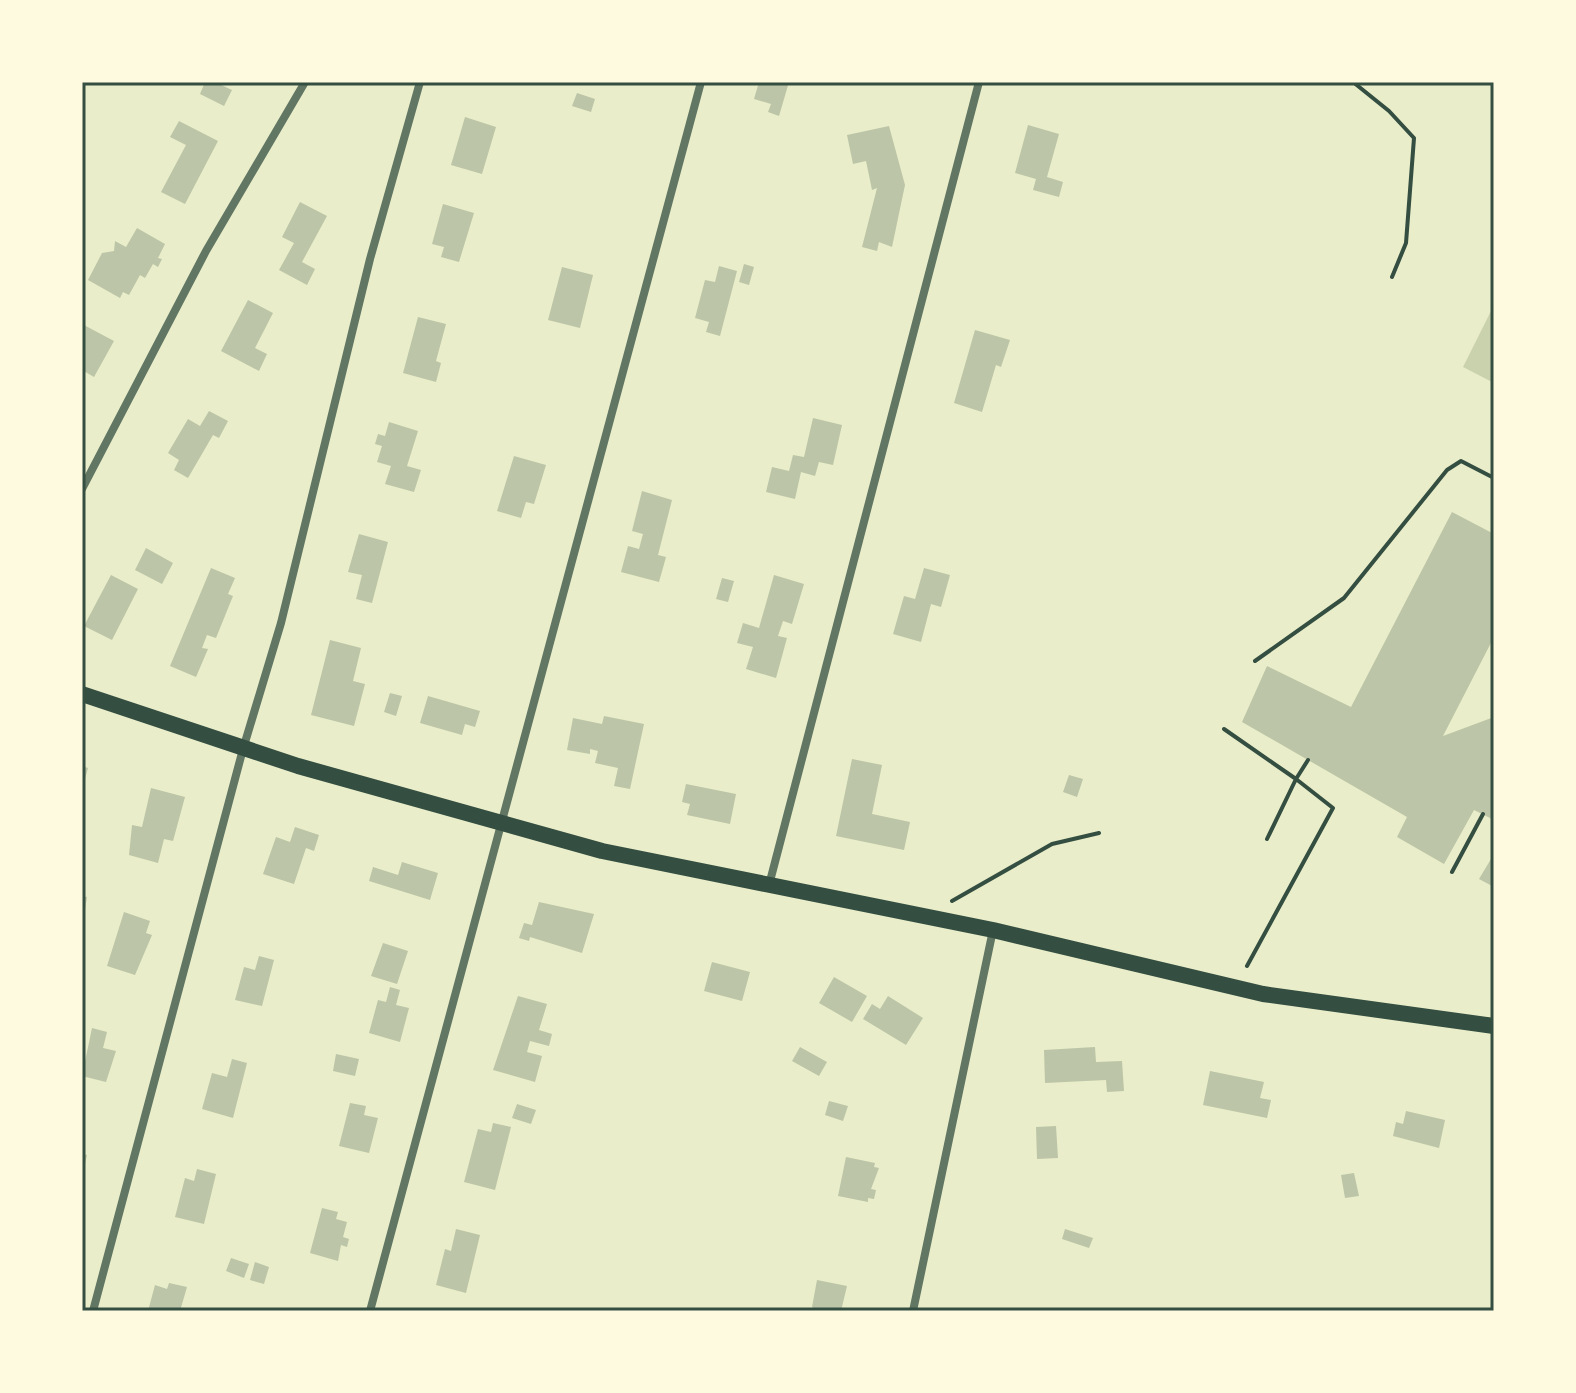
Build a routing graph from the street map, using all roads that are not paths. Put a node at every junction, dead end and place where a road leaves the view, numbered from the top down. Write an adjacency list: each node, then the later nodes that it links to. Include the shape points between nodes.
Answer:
1 (305, 82): 5 (street, via 206,251)
2 (420, 82): 7 (street, via 370,259 281,623)
3 (701, 82): 8 (street)
4 (979, 82): 9 (street)
5 (82, 489)
6 (82, 694): 7 (main road)
7 (243, 749): 8 (main road); 12 (street)
8 (500, 825): 9 (main road); 13 (street)
9 (769, 885): 10 (main road)
10 (993, 930): 11 (main road, via 1263,994); 14 (street)
11 (1494, 1026)
12 (93, 1311)
13 (370, 1311)
14 (913, 1311)

